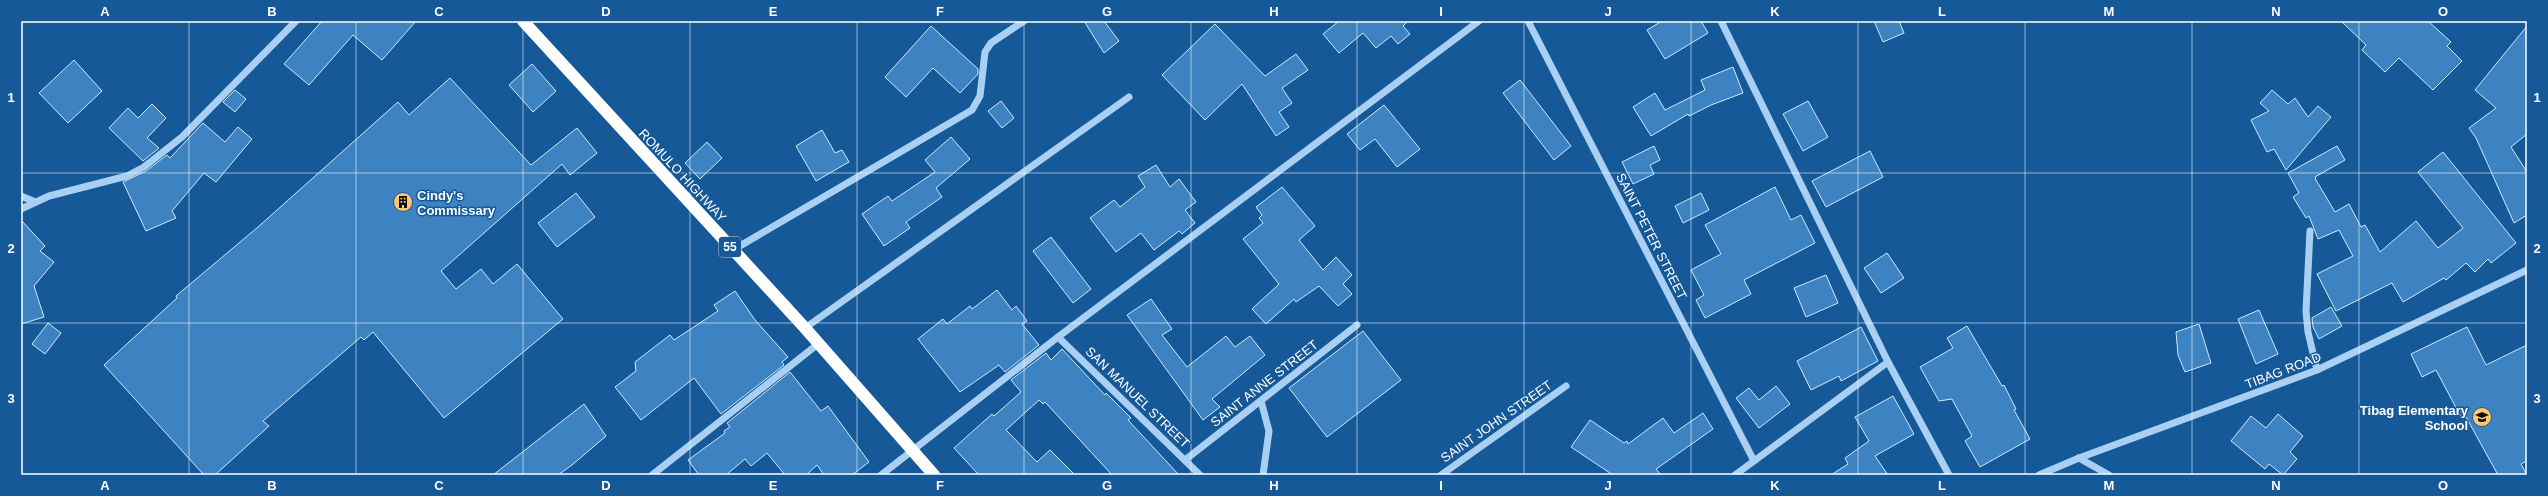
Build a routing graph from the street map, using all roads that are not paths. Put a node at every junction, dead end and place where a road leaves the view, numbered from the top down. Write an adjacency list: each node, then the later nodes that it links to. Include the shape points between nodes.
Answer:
1 (296, 21): 9 (street, via 187,132 144,168 127,176)
2 (523, 21): 12 (highway, ROMULO HIGHWAY / 55)
3 (1024, 21): 12 (street, via 991,43 985,52 980,96 972,110)
4 (1479, 21): 16 (street)
5 (1528, 21): 25 (street, SAINT PETER STREET)
6 (1721, 21): 18 (street)
7 (1129, 97): 15 (street)
8 (21, 196): 9 (street)
9 (33, 201): 10 (street)
10 (21, 209)
11 (2310, 231): 19 (street, via 2306,311)
12 (733, 250): 15 (highway, ROMULO HIGHWAY / 55)
13 (2527, 270): 19 (street, TIBAG ROAD)
14 (1357, 325): 21 (street, SAINT ANNE STREET)
15 (805, 328): 17 (highway, ROMULO HIGHWAY / 55)
16 (1058, 337): 22 (street); 24 (street, SAN MANUEL STREET)
17 (818, 344): 22 (highway, ROMULO HIGHWAY / 55); 26 (street)
18 (1888, 362): 25 (street); 33 (street)
19 (2317, 370): 23 (street, TIBAG ROAD)
20 (1566, 386): 31 (street, SAINT JOHN STREET)
21 (1261, 401): 24 (street, SAINT ANNE STREET); 30 (street, via 1268,431)
22 (912, 451): 27 (street); 28 (highway, ROMULO HIGHWAY / 55)
23 (2079, 458): 34 (street, TIBAG ROAD); 35 (street)
24 (1185, 460): 29 (street, SAN MANUEL STREET)
25 (1754, 461): 32 (street)
26 (652, 475)
27 (881, 475)
28 (934, 475)
29 (1200, 475)
30 (1263, 475)
31 (1441, 475)
32 (1735, 475)
33 (1949, 475)
34 (2039, 475)
35 (2109, 475)

